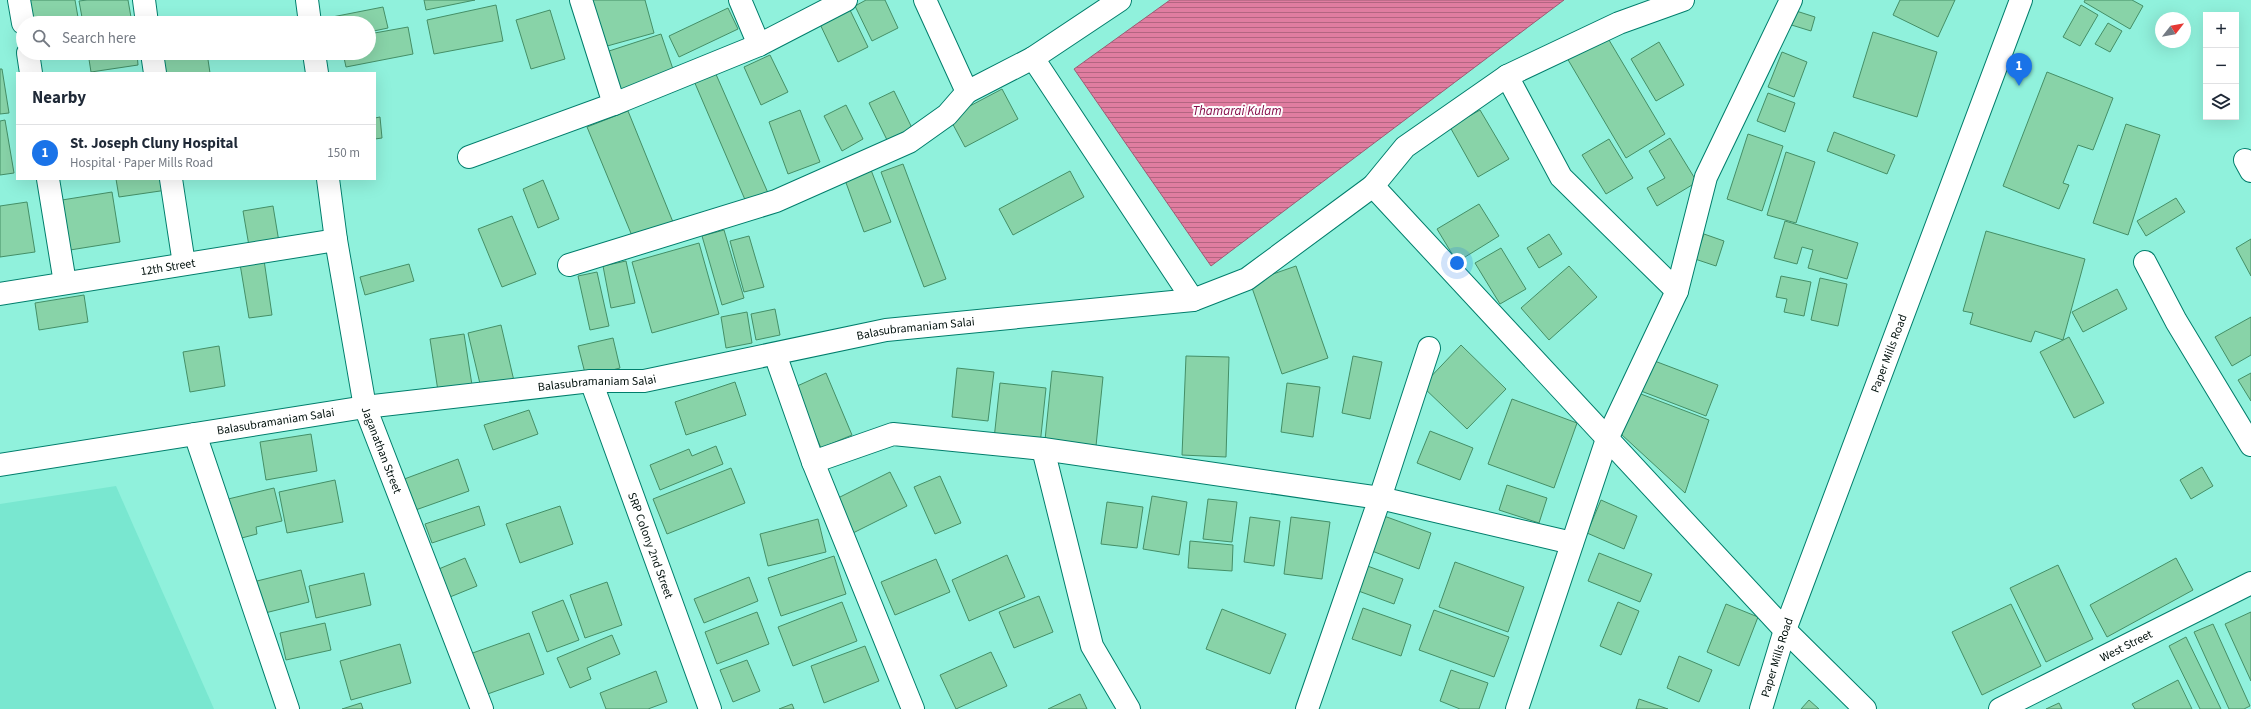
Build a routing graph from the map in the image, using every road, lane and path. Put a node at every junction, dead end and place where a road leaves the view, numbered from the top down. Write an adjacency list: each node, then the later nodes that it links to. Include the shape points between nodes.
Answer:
1 (20, 0): 12 (street)
2 (144, 0): 13 (street)
3 (306, 0): 14 (street)
4 (581, 0): 25 (street)
5 (740, 0): 15 (street)
6 (846, 0): 15 (street)
7 (925, 0): 24 (street)
8 (1120, 0): 16 (street)
9 (1683, 0): 23 (street, Balasubramaniam Salai, via 1619,23)
10 (1791, 0): 36 (street, via 1706,177)
11 (2021, 0): 52 (street, Paper Mills Road)
12 (22, 16)
13 (146, 16)
14 (309, 16)
15 (759, 45): 25 (street)
16 (1034, 58): 24 (street); 38 (street)
17 (29, 60): 20 (street)
18 (153, 60): 21 (street)
19 (315, 60): 22 (street)
20 (31, 72)
21 (155, 72)
22 (317, 72)
23 (1507, 76): 30 (street, Balasubramaniam Salai, via 1405,148); 36 (street, via 1561,177)
24 (967, 92): 34 (street, via 947,115 909,142 776,201)
25 (614, 104): 26 (street)
26 (469, 157)
27 (48, 180): 35 (street)
28 (171, 180): 33 (street)
29 (328, 180): 31 (street, Jaganathan Street)
30 (1373, 186): 38 (street, Balasubramaniam Salai, via 1247,279); 44 (street)
31 (336, 240): 33 (street, 12th Street); 42 (street, Jaganathan Street)
32 (2145, 262): 45 (street, via 2176,321)
33 (184, 264): 35 (street, 12th Street)
34 (569, 265)
35 (65, 283): 37 (street, 12th Street)
36 (1677, 292): 44 (street)
37 (0, 294)
38 (1193, 300): 40 (street, Balasubramaniam Salai, via 886,330)
39 (1429, 348): 49 (street)
40 (775, 354): 41 (street, Balasubramaniam Salai, via 644,381); 47 (street)
41 (591, 381): 42 (street, Balasubramaniam Salai); 55 (street, SRP Colony 2nd Street)
42 (364, 407): 43 (street, Balasubramaniam Salai); 54 (street, Jaganathan Street)
43 (195, 434): 48 (street, Balasubramaniam Salai); 53 (street)
44 (1607, 439): 50 (street); 52 (street)
45 (2251, 445)
46 (1042, 449): 47 (street, via 893,434); 49 (street); 57 (street, via 1092,646)
47 (813, 462): 56 (street)
48 (0, 465)
49 (1380, 498): 50 (street); 58 (street)
50 (1572, 543): 59 (street)
51 (2251, 583): 62 (street, West Street)
52 (1785, 630): 60 (street, Paper Mills Road); 61 (street)
53 (288, 709)
54 (482, 709)
55 (710, 709)
56 (913, 709)
57 (1129, 709)
58 (1307, 709)
59 (1517, 709)
60 (1761, 709)
61 (1865, 709)
62 (2000, 709)

